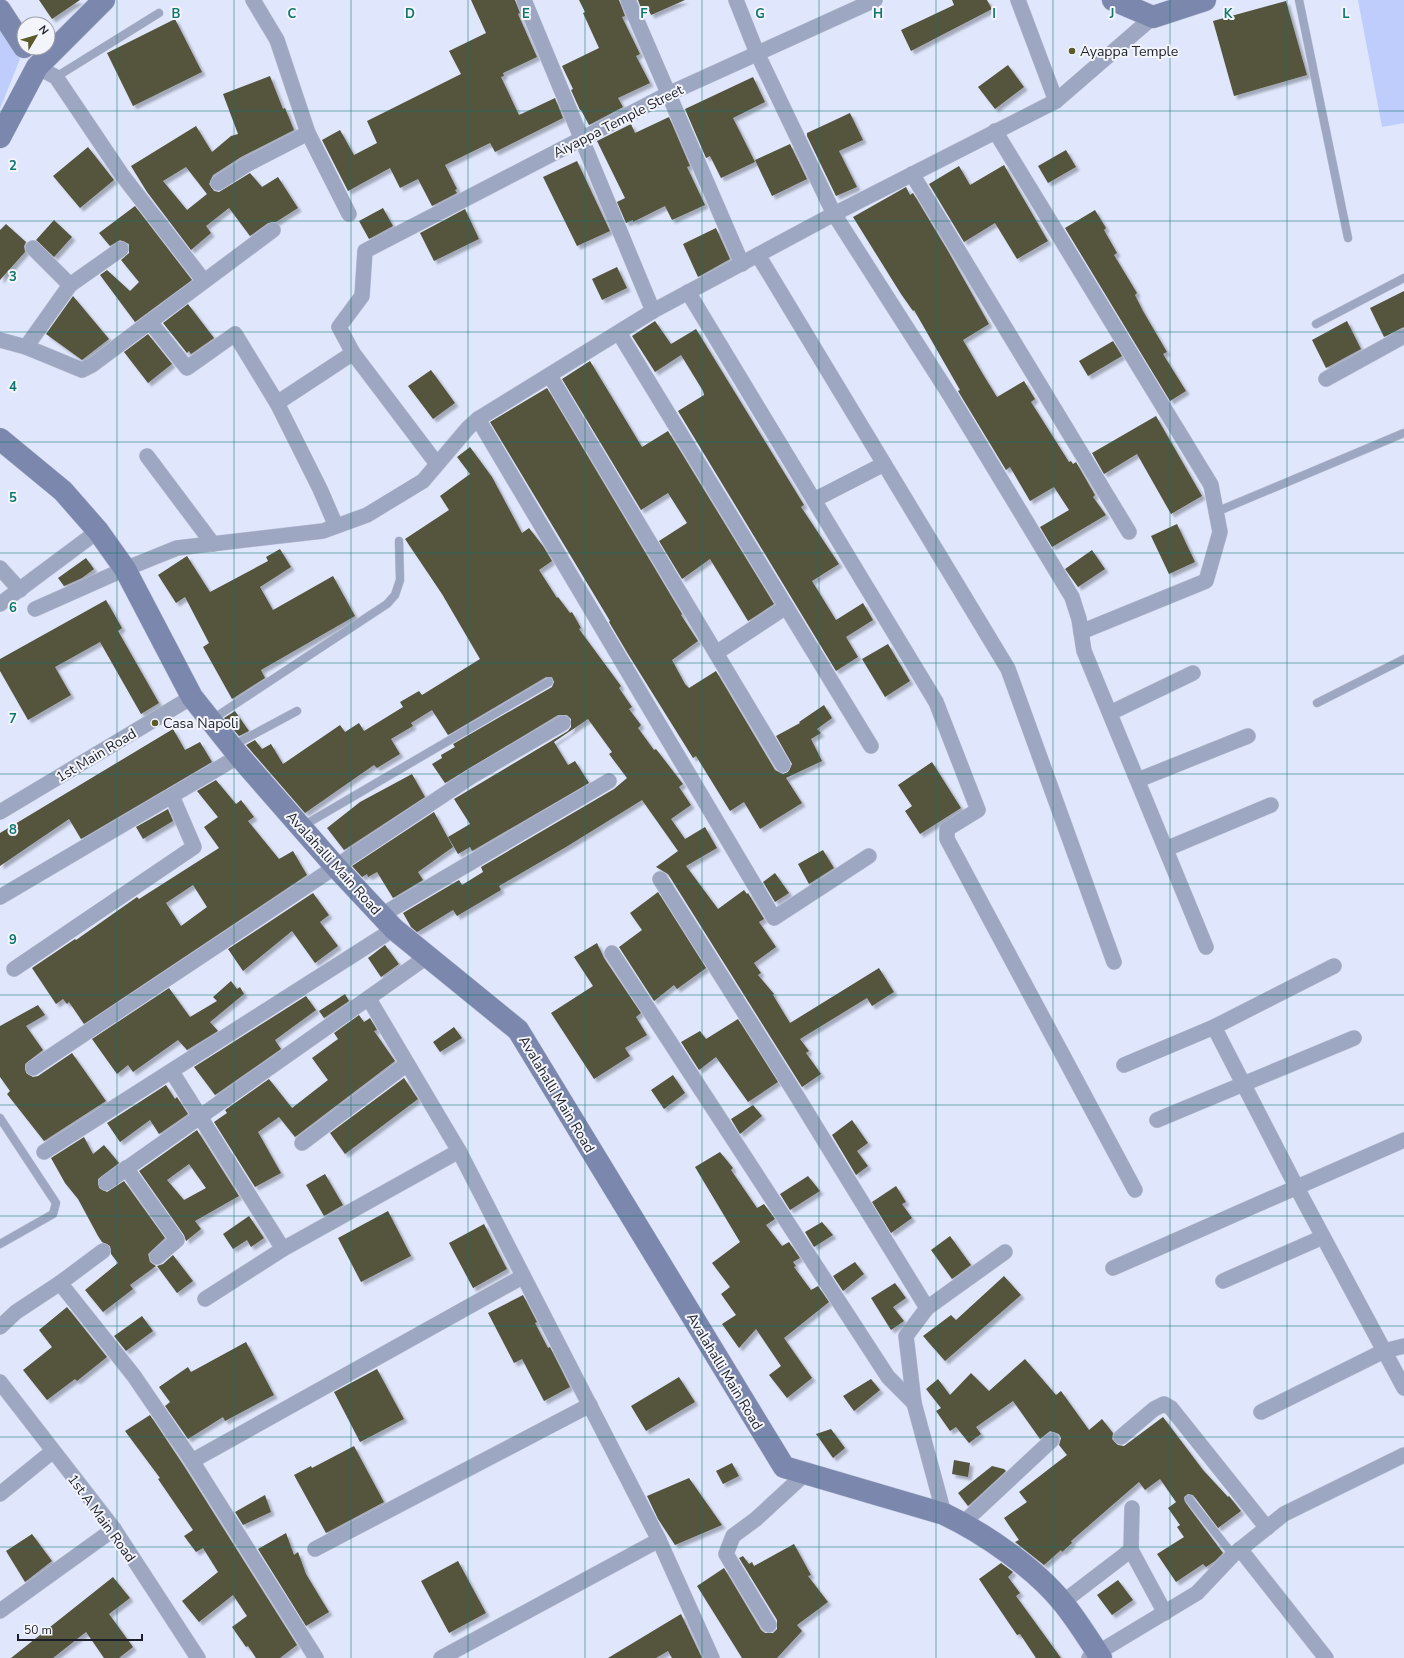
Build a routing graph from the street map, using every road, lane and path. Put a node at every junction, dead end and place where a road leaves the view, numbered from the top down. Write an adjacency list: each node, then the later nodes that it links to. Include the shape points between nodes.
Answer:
1 (104, 0): 18 (main road)
2 (253, 0): 23 (street, via 277,40)
3 (524, 0): 25 (street)
4 (628, 0): 20 (street)
5 (736, 0): 16 (street)
6 (875, 0): 11 (street, Aiyappa Temple Street)
7 (1018, 0): 21 (street)
8 (1113, 0): 14 (main road)
9 (1205, 0): 14 (main road)
10 (1299, 0): 31 (lane)
11 (860, 3): 16 (street, Aiyappa Temple Street)
12 (0, 10): 15 (main road)
13 (159, 13): 19 (lane)
14 (1153, 18): 21 (street)
15 (16, 35)
16 (757, 53): 20 (street, Aiyappa Temple Street); 29 (street)
17 (30, 56): 18 (main road)
18 (37, 67): 19 (street); 24 (main road)
19 (56, 77): 37 (street, via 122,175)
20 (668, 94): 25 (street, Aiyappa Temple Street); 35 (street)
21 (1056, 101): 22 (street)
22 (995, 131): 26 (street); 58 (street, via 1211,485)
23 (308, 133): 27 (street); 28 (street)
24 (0, 137)
25 (582, 139): 40 (street); 47 (street, Aiyappa Temple Street, via 365,252 362,296 339,327)
26 (912, 174): 29 (street); 61 (street)
27 (218, 183)
28 (349, 214)
29 (834, 214): 34 (street); 70 (street, via 951,397 1072,597)
30 (273, 230): 37 (street)
31 (1348, 238)
32 (33, 248): 38 (street)
33 (121, 249): 38 (street)
34 (758, 255): 35 (street); 56 (street)
35 (742, 264): 39 (street)
36 (1404, 278): 42 (lane)
37 (204, 282): 41 (street)
38 (70, 285): 46 (street)
39 (688, 292): 40 (street); 57 (street)
40 (653, 311): 43 (street)
41 (150, 322): 46 (street, via 82,370); 50 (street, via 187,368 235,334)
42 (1316, 324)
43 (619, 332): 48 (street); 68 (street)
44 (1404, 336): 49 (street)
45 (0, 340): 46 (street)
46 (26, 347)
47 (353, 352): 50 (street); 55 (street)
48 (550, 376): 51 (street); 71 (street)
49 (1326, 378)
50 (277, 403): 59 (street)
51 (478, 419): 55 (street); 92 (street, via 774,918)
52 (1404, 433): 58 (lane)
53 (0, 439): 60 (main road, Avalahalli Main Road, via 63,492)
54 (147, 456): 63 (street)
55 (437, 464): 59 (street, via 423,481 367,515)
56 (884, 464): 57 (street); 100 (street, via 1008,669)
57 (814, 500): 121 (street, via 936,702 978,810 946,829 947,839)
58 (1216, 512): 70 (street, via 1220,532 1206,582)
59 (336, 526): 63 (street, via 323,531)
60 (98, 531): 65 (main road, Avalahalli Main Road); 66 (street)
61 (1129, 532)
62 (399, 541): 79 (lane, via 400,580 395,595 386,604)
63 (213, 544): 65 (street, via 177,548)
64 (0, 568): 66 (street)
65 (125, 569): 69 (street); 75 (main road, Avalahalli Main Road)
66 (20, 590): 67 (street)
67 (0, 604)
68 (786, 607): 71 (street); 82 (street)
69 (35, 609)
70 (1081, 632): 78 (street, via 1084,651)
71 (716, 653): 84 (street)
72 (1404, 659): 76 (lane)
73 (1193, 673): 78 (street)
74 (549, 682): 90 (lane)
75 (192, 697): 79 (main road, Avalahalli Main Road); 89 (street, 1st Main Road)
76 (1316, 704)
77 (296, 711): 83 (lane)
78 (1110, 713): 85 (street)
79 (211, 720): 83 (main road, Avalahalli Main Road)
80 (563, 723): 93 (street, via 472,776)
81 (1248, 736): 85 (street)
82 (871, 746)
83 (235, 751): 87 (street); 90 (main road, Avalahalli Main Road)
84 (783, 765)
85 (1138, 780): 91 (street)
86 (609, 781): 96 (street)
87 (172, 796): 95 (street); 102 (street, via 194,847)
88 (1271, 805): 91 (street)
89 (0, 812)
90 (301, 827): 93 (main road, Avalahalli Main Road)
91 (1166, 849): 97 (street)
92 (869, 856)
93 (335, 866): 96 (main road, Avalahalli Main Road); 108 (street)
94 (660, 879): 133 (street)
95 (0, 897)
96 (387, 922): 99 (main road, Avalahalli Main Road); 109 (street)
97 (1206, 948)
98 (612, 953): 139 (street, via 888,1377)
99 (428, 956): 103 (street); 147 (main road, Avalahalli Main Road, via 518,1030 784,1467)
100 (1114, 962)
101 (1334, 966): 104 (street)
102 (14, 969)
103 (369, 999): 106 (street); 111 (street)
104 (1214, 1027): 107 (street); 110 (street)
105 (1354, 1038): 110 (street)
106 (407, 1064): 115 (street); 116 (street)
107 (1124, 1065)
108 (33, 1068)
109 (172, 1072): 111 (street); 117 (street)
110 (1244, 1085): 113 (street); 120 (street)
111 (200, 1116): 118 (street); 124 (street)
112 (0, 1118): 123 (lane, via 56,1203 53,1214)
113 (1157, 1120)
114 (1404, 1140): 120 (street)
115 (302, 1143)
116 (458, 1151): 124 (street); 129 (street)
117 (44, 1152)
118 (126, 1168): 119 (street); 127 (street, via 177,1240)
119 (106, 1183)
120 (1297, 1188): 122 (street); 128 (street)
121 (1135, 1190)
122 (1323, 1237): 130 (street); 136 (street)
123 (0, 1244)
124 (283, 1249): 132 (street)
125 (103, 1251): 131 (street)
126 (1005, 1252): 133 (street)
127 (157, 1257)
128 (1113, 1268)
129 (522, 1277): 140 (street); 146 (street)
130 (1223, 1281)
131 (60, 1283): 134 (street, via 16,1312); 146 (street, via 134,1376)
132 (205, 1299)
133 (927, 1308): 139 (street, via 906,1336)
134 (0, 1327)
135 (1404, 1346): 136 (street)
136 (1384, 1351): 138 (street); 141 (street)
137 (0, 1382): 144 (street, 1st A Main Road)
138 (1404, 1388)
139 (914, 1403): 151 (street)
140 (590, 1405): 154 (street); 155 (street)
141 (1261, 1412)
142 (1121, 1437): 152 (street, via 1164,1404 1171,1408)
143 (1052, 1440): 151 (street)
144 (53, 1451): 148 (street); 153 (street, 1st A Main Road)
145 (1404, 1455): 152 (street, via 1284,1514)
146 (192, 1461): 162 (street)
147 (806, 1473): 151 (main road, Avalahalli Main Road); 161 (street, via 734,1536 726,1554)
148 (0, 1494)
149 (1189, 1498): 157 (lane)
150 (1132, 1508): 156 (street)
151 (954, 1519): 158 (main road, Avalahalli Main Road, via 1028,1567)
152 (1267, 1528): 157 (street)
153 (114, 1529): 159 (street); 164 (street, 1st A Main Road)
154 (659, 1540): 165 (street); 166 (street)
155 (315, 1549)
156 (1131, 1550): 158 (street); 160 (street)
157 (1237, 1552): 160 (street, via 1197,1593); 167 (street)
158 (1063, 1602): 163 (main road, Avalahalli Main Road)
159 (0, 1610)
160 (1165, 1613): 163 (street)
161 (769, 1625)
162 (309, 1654)
163 (1096, 1656)
164 (198, 1658)
165 (441, 1658)
166 (712, 1658)
167 (1326, 1658)

